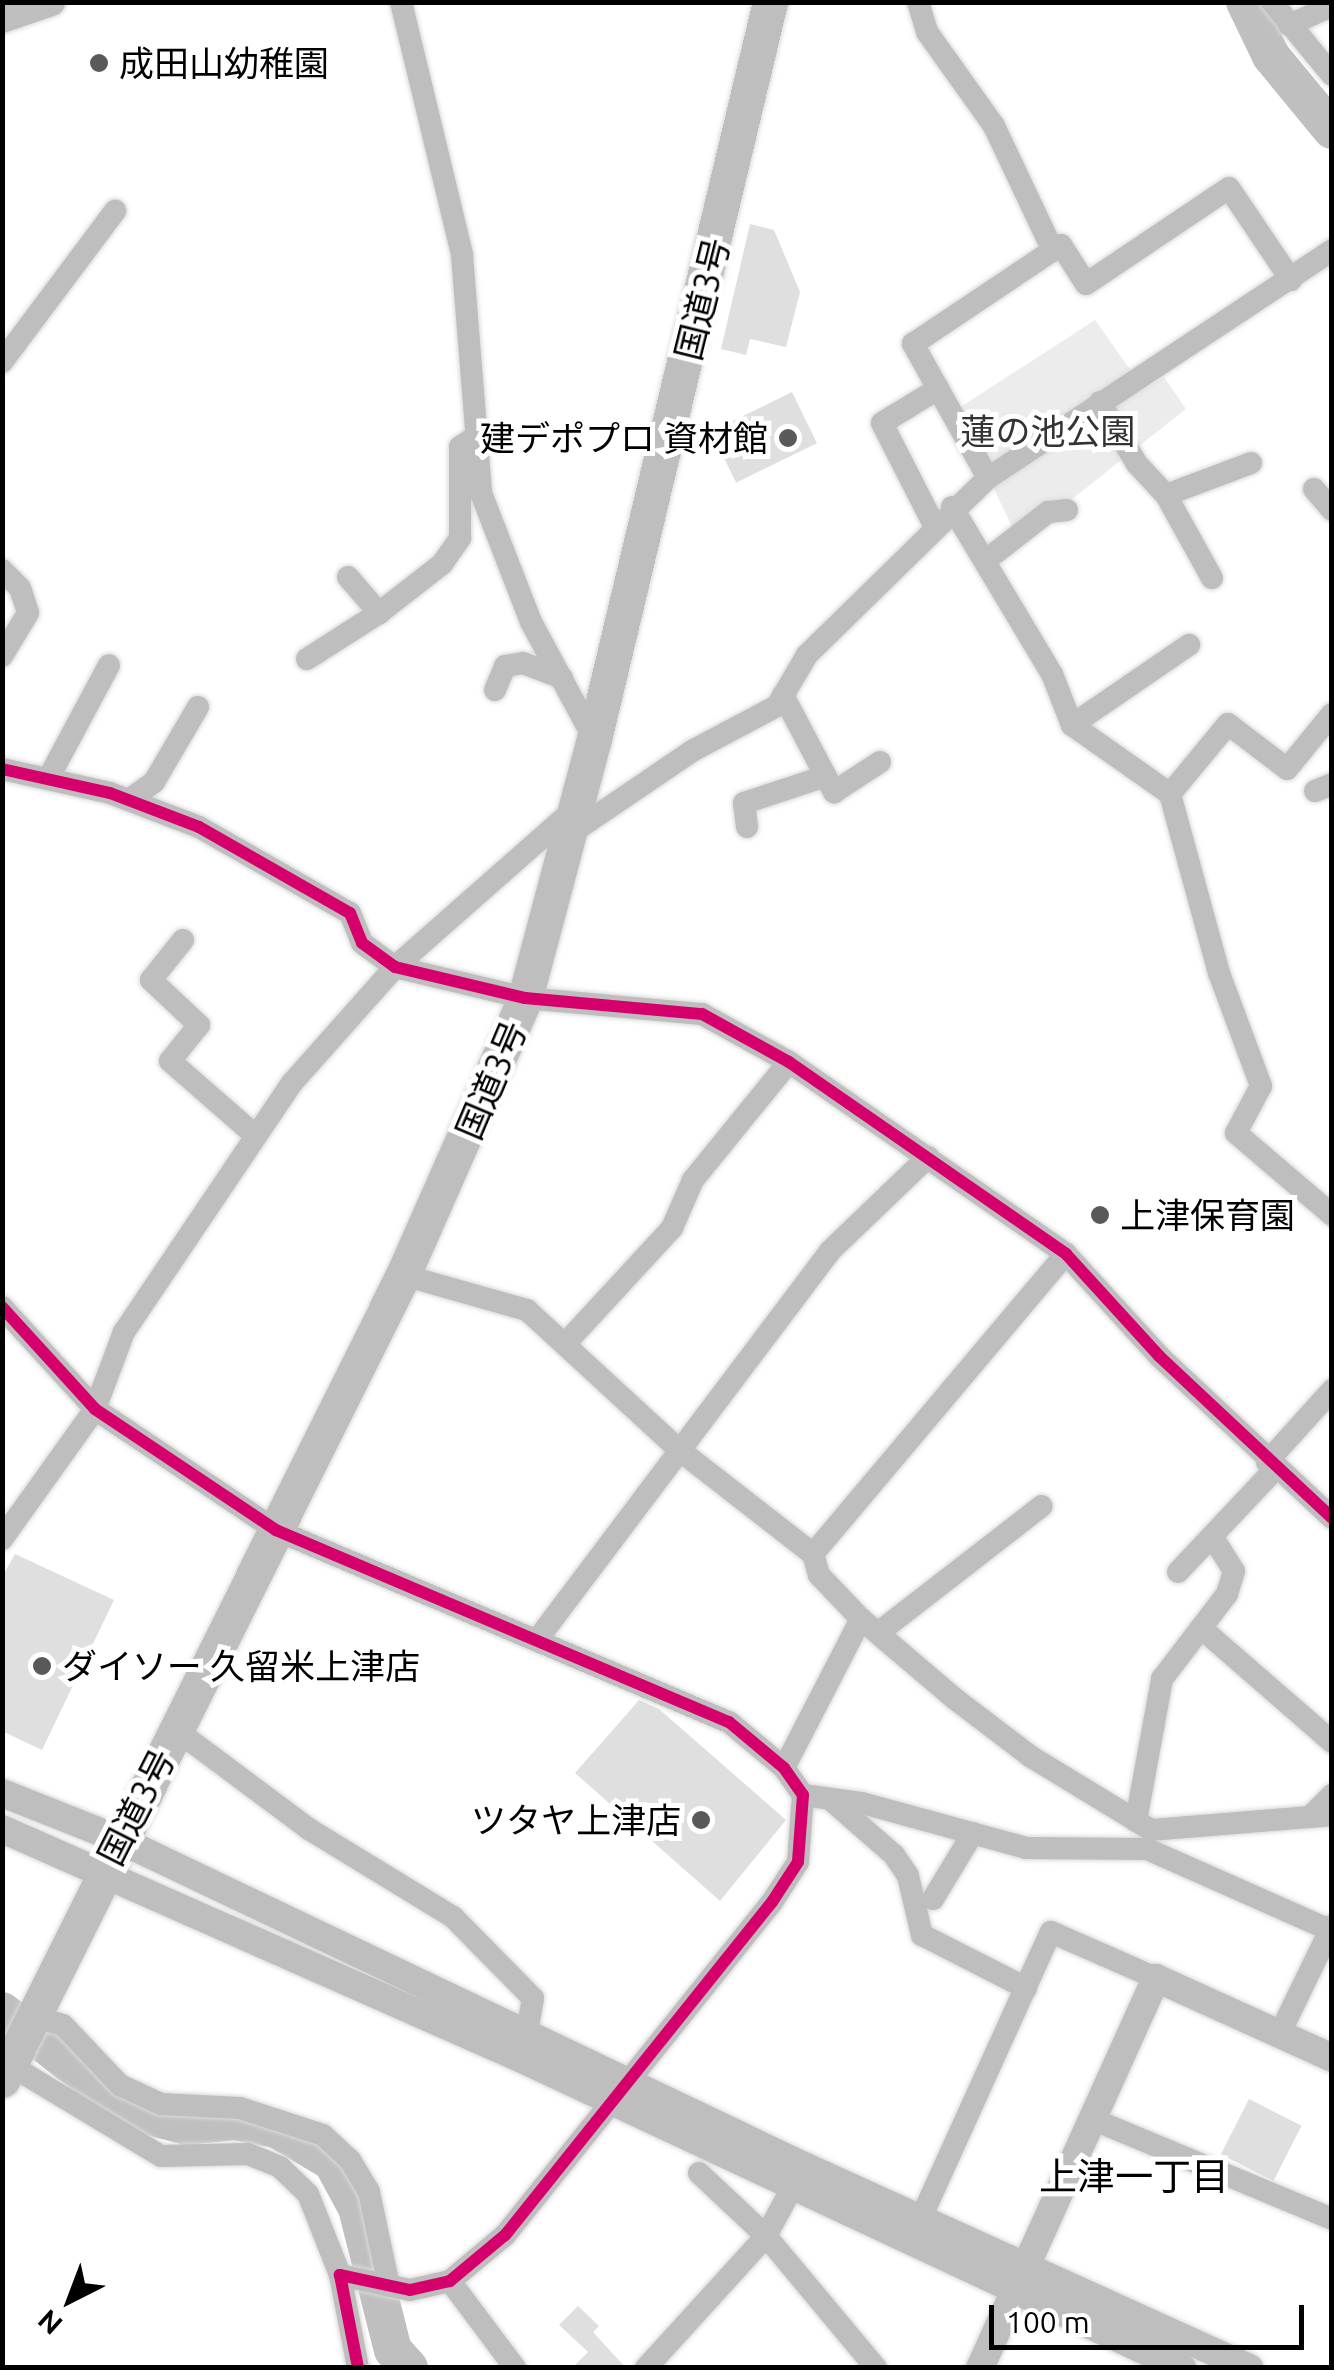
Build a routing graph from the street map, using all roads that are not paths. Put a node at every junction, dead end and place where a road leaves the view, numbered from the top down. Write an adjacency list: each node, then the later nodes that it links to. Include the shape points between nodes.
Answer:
1 (51, 2): 7 (street)
2 (401, 2): 17 (street, via 462,255)
3 (770, 2): 41 (highway, 国道3号)
4 (918, 2): 11 (street, via 926,32 994,126)
5 (1272, 2): 8 (street)
6 (1332, 6): 8 (street)
7 (2, 18)
8 (1289, 25): 9 (street)
9 (1332, 75)
10 (115, 211): 14 (street)
11 (1053, 250): 13 (street, via 1062,245 1086,284 1229,188); 15 (street, via 913,344)
12 (1332, 250): 13 (street)
13 (1290, 280): 16 (street)
14 (2, 362)
15 (938, 389): 19 (street); 25 (street, via 882,422)
16 (1100, 402): 19 (street); 21 (street, via 1137,464)
17 (479, 434): 30 (street, via 460,447 460,538 442,564); 35 (street, via 481,493 531,622)
18 (1251, 463): 21 (street)
19 (988, 478): 22 (street)
20 (1314, 489): 24 (street)
21 (1166, 494): 29 (street)
22 (952, 506): 25 (street); 26 (street)
23 (1067, 510): 26 (street, via 1048,512)
24 (1332, 510)
25 (934, 525): 37 (street, via 807,655)
26 (984, 560): 40 (street, via 1052,674)
27 (2, 570): 32 (street, via 20,588 28,613)
28 (348, 577): 30 (street)
29 (1212, 578)
30 (379, 613): 33 (street)
31 (1189, 644): 40 (street)
32 (2, 656)
33 (308, 660)
34 (109, 665): 45 (street)
35 (562, 678): 36 (street, via 523,663 505,666); 41 (street)
36 (495, 690)
37 (783, 696): 44 (street); 48 (street, via 778,706)
38 (198, 707): 47 (street, via 154,782)
39 (1332, 714): 46 (street, via 1287,769 1228,724)
40 (1072, 725): 46 (street)
41 (594, 739): 48 (highway, 国道3号)
42 (880, 762): 44 (street, via 834,792)
43 (2, 770): 45 (street)
44 (826, 776): 49 (street, via 744,803)
45 (48, 780): 47 (street)
46 (1170, 794): 56 (street, via 1219,973 1261,1086 1236,1133)
47 (129, 800): 51 (street, via 199,827 318,892 350,914 362,943)
48 (574, 820): 51 (street); 52 (highway, 国道3号)
49 (747, 826)
50 (183, 940): 54 (street, via 150,980 199,1025 170,1061)
51 (396, 967): 52 (street); 54 (street, via 292,1083)
52 (525, 998): 53 (street, via 702,1014); 58 (highway, 国道3号)
53 (789, 1062): 55 (street); 60 (street, via 694,1180 672,1228)
54 (256, 1136): 62 (street, via 124,1332)
55 (928, 1158): 57 (street); 63 (street, via 830,1251)
56 (1332, 1216)
57 (1066, 1254): 64 (street); 70 (street)
58 (402, 1275): 60 (street, via 527,1310); 67 (highway, 国道3号)
59 (2, 1307): 62 (street)
60 (565, 1344): 63 (street)
61 (1332, 1390): 64 (street)
62 (95, 1409): 67 (street); 69 (street)
63 (678, 1449): 70 (street); 74 (street)
64 (1271, 1466): 66 (street); 68 (street)
65 (1042, 1506): 72 (street)
66 (1332, 1518)
67 (276, 1530): 74 (street); 75 (highway, 国道3号)
68 (1212, 1536): 71 (street); 73 (street, via 1234,1571 1227,1594)
69 (2, 1540)
70 (813, 1554): 72 (street, via 819,1576)
71 (1178, 1572)
72 (870, 1626): 77 (street); 85 (street, via 1030,1756)
73 (1201, 1628): 76 (street); 85 (street, via 1162,1679)
74 (537, 1640): 77 (street, via 729,1722)
75 (176, 1730): 86 (highway, 国道3号); 93 (street, via 309,1828 453,1918 533,1998)
76 (1332, 1742)
77 (784, 1768): 79 (street)
78 (2, 1792): 86 (street)
79 (803, 1795): 81 (street); 96 (street, via 798,1862)
80 (1332, 1795): 82 (street)
81 (828, 1798): 84 (street); 90 (street, via 894,1855 908,1876 922,1935)
82 (1320, 1816): 85 (street)
83 (2, 1829): 86 (street)
84 (972, 1833): 85 (street, via 1026,1848); 87 (street)
85 (1145, 1834): 88 (street)
86 (111, 1854): 91 (highway, 国道3号); 93 (street)
87 (933, 1899)
88 (1331, 1928): 92 (street)
89 (1156, 1978): 90 (street, via 1051,1932); 92 (street); 97 (street)
90 (1026, 1988): 100 (street)
91 (33, 2016): 95 (highway, 国道3号); 106 (street, via 63,2024 120,2084 161,2104 240,2108 324,2135 369,2192)
92 (1280, 2033): 94 (street)
93 (526, 2046): 96 (street)
94 (1332, 2058)
95 (9, 2067): 104 (street, via 161,2156 248,2154 280,2167 308,2194)
96 (618, 2089): 99 (street); 105 (street, via 505,2235)
97 (1092, 2119): 101 (street); 103 (street)
98 (699, 2172): 102 (street)
99 (800, 2175): 100 (street); 102 (street); 107 (street)
100 (921, 2218): 103 (street)
101 (1332, 2219)
102 (766, 2236): 110 (street); 111 (street)
103 (1029, 2264): 107 (street); 114 (street)
104 (340, 2275): 106 (street); 108 (street)
105 (450, 2281): 106 (street, via 410,2290); 109 (street)
106 (388, 2286)
107 (1012, 2289): 112 (street); 113 (street)
108 (358, 2368)
109 (515, 2368)
110 (646, 2368)
111 (876, 2368)
112 (980, 2368)
113 (1182, 2368)
114 (1249, 2368)

